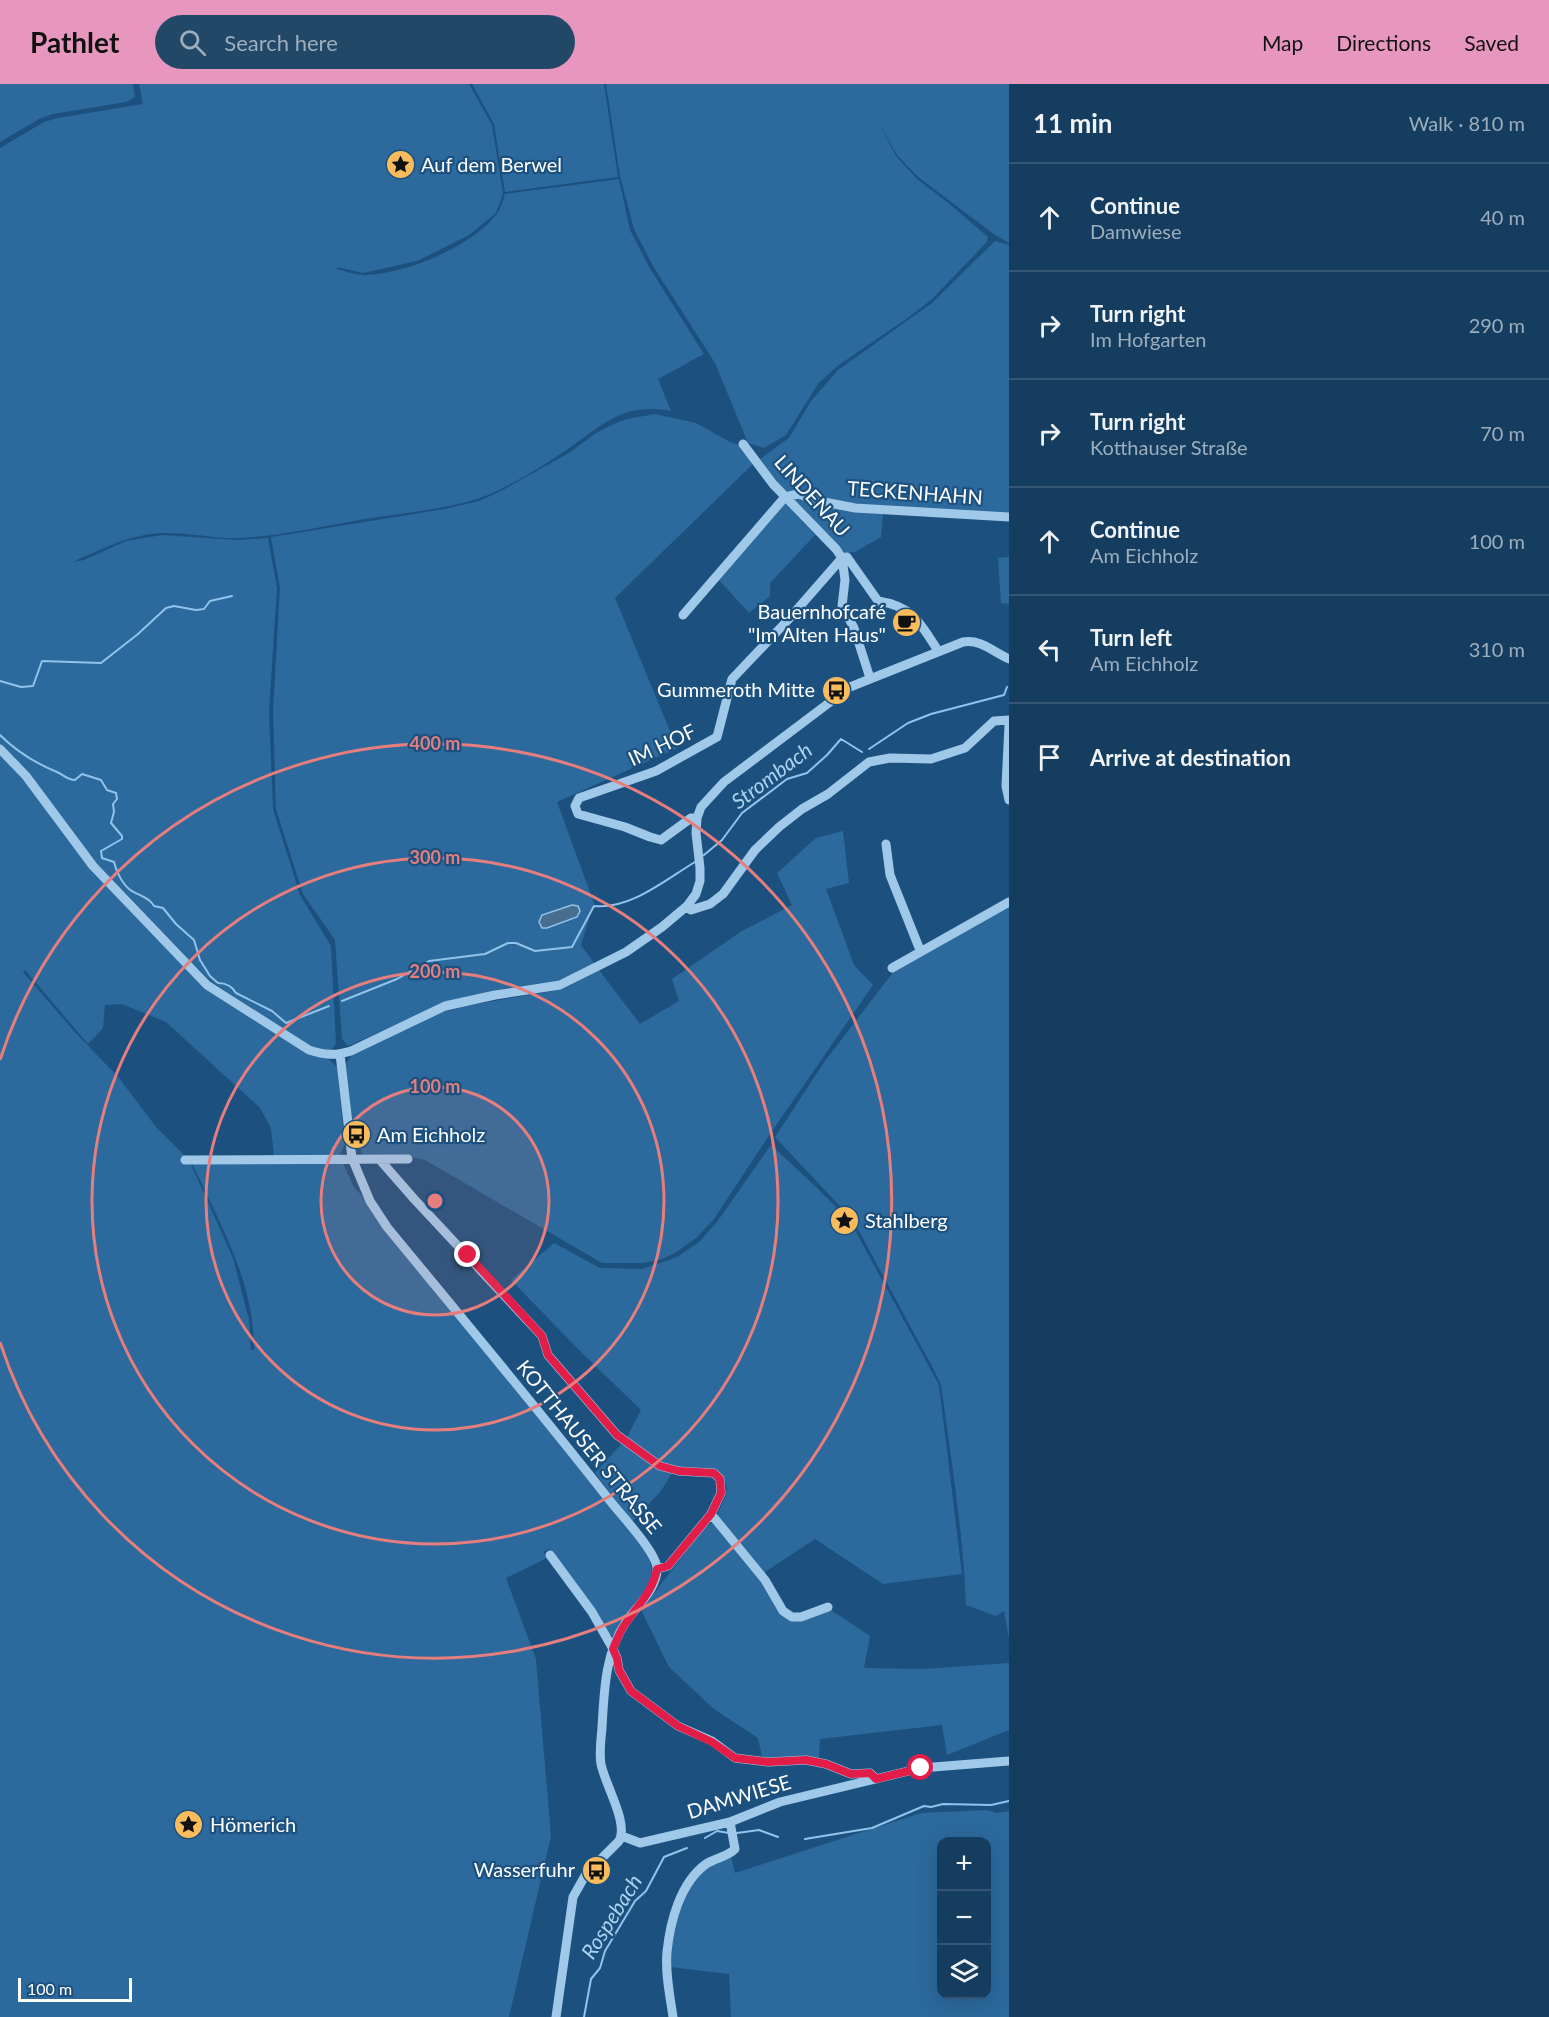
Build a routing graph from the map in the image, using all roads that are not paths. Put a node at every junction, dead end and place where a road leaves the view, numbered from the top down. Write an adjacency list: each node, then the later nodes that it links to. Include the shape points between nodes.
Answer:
1 (743, 444): 2 (street, LINDENAU)
2 (785, 497): 3 (street, TECKENHAHN, via 798,494 855,508); 4 (street, LINDENAU); 5 (street)
3 (1009, 517)
4 (842, 558): 6 (street, via 847,557 878,601 914,615); 8 (street, LINDENAU, via 842,606 854,628); 13 (street, IM HOF, via 732,679 717,737 656,771 579,798 575,806 578,814 661,840)
5 (683, 615)
6 (938, 651): 7 (street, via 972,640); 8 (street)
7 (1009, 659)
8 (870, 678): 13 (street, via 839,693 724,782 701,807)
9 (1009, 720): 16 (street, via 993,721 965,748 932,759 869,762 779,827 755,850 723,894 710,904 691,910)
10 (1009, 725): 12 (street)
11 (0, 749): 19 (street, via 26,776 93,866 207,985 309,1050)
12 (1009, 800)
13 (697, 818): 16 (street, via 700,881)
14 (886, 844): 17 (street, via 890,875)
15 (1009, 902): 17 (street)
16 (687, 906): 19 (street, via 626,952 573,980 445,1006)
17 (920, 950): 18 (street)
18 (892, 968)
19 (340, 1054): 20 (street, KOTTHAUSER STRASSE)
20 (352, 1158): 22 (street); 23 (street); 26 (street, KOTTHAUSER STRASSE, via 370,1201 387,1227 597,1484 651,1553)
21 (408, 1159): 23 (street)
22 (185, 1160)
23 (380, 1160): 24 (street, via 542,1336 548,1355 617,1435 660,1466 714,1473 720,1479 721,1493)
24 (711, 1514): 26 (street, via 668,1566); 27 (street, via 765,1580 783,1611 801,1617)
25 (550, 1555): 28 (street, via 592,1612)
26 (657, 1569): 28 (street, via 650,1591 624,1625)
27 (828, 1607)
28 (613, 1649): 30 (street, via 631,1691 678,1726 735,1758 768,1762 806,1760 851,1774 870,1773); 32 (street, via 604,1699 601,1761 622,1823)
29 (1009, 1761): 30 (street, DAMWIESE, via 934,1766)
30 (876, 1779): 31 (street, DAMWIESE, via 780,1802)
31 (730, 1822): 32 (street, DAMWIESE, via 640,1843); 34 (street, via 735,1849 706,1864 677,1903 667,1953)
32 (622, 1836): 33 (street, via 586,1874 573,1897)
33 (556, 2017)
34 (673, 2017)

